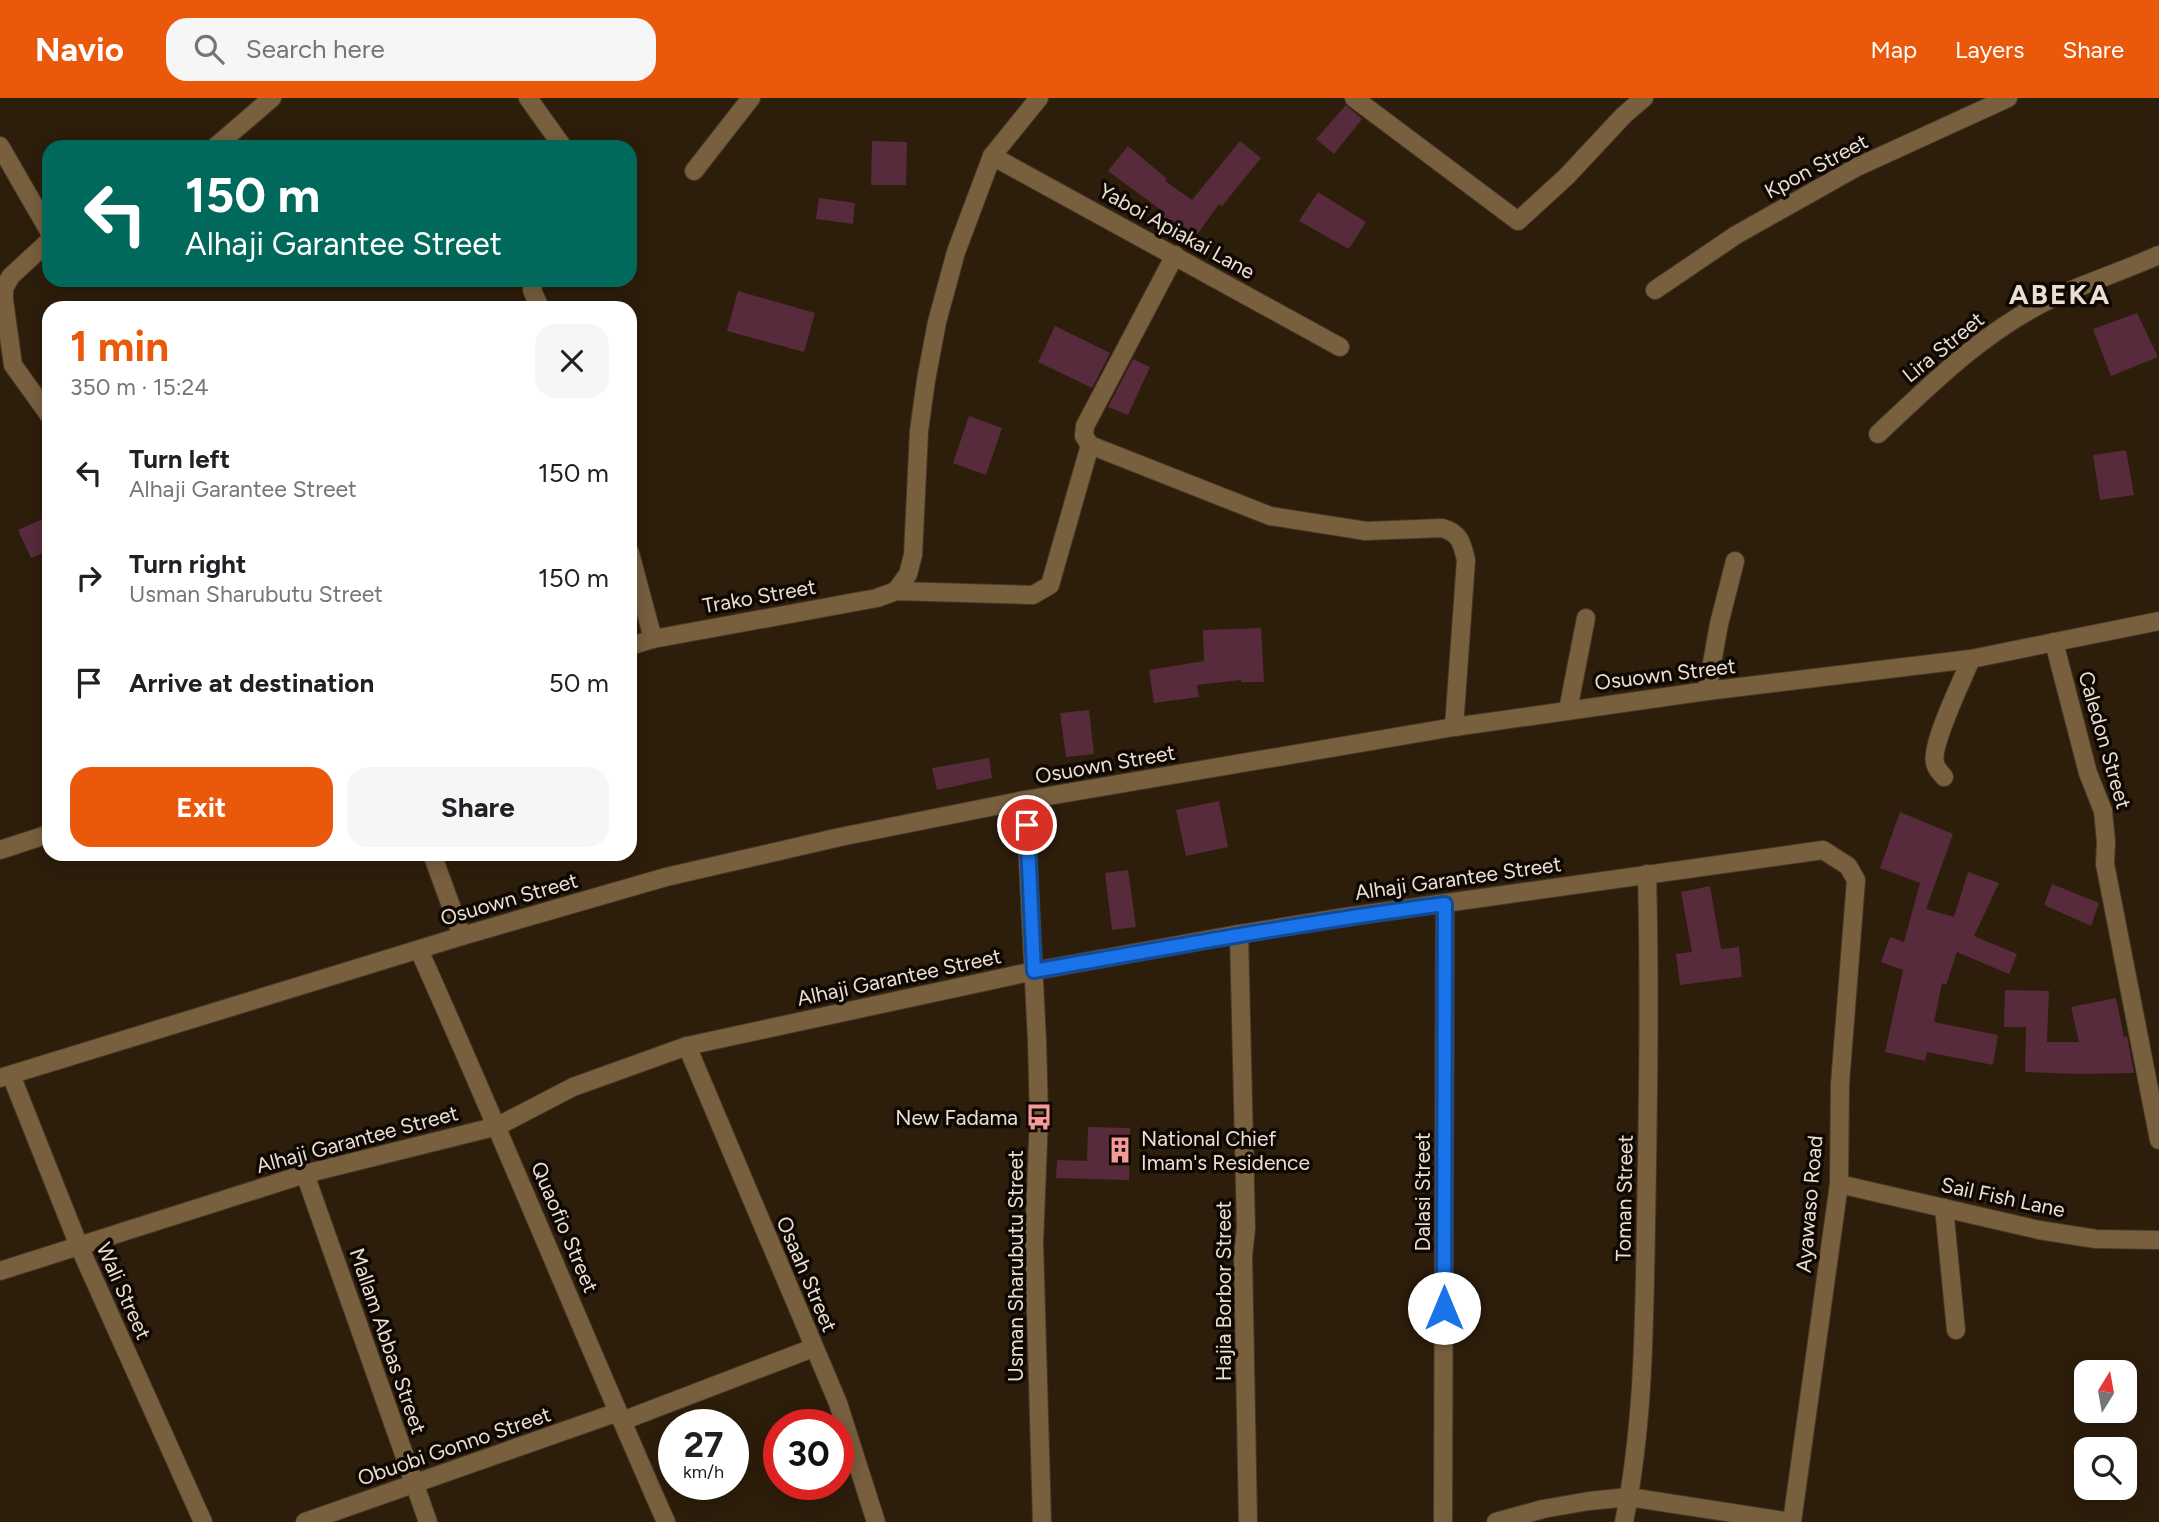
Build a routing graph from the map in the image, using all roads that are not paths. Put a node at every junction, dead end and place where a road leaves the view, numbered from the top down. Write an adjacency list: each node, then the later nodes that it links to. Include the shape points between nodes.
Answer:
1 (272, 98): 8 (street)
2 (528, 98): 9 (street)
3 (751, 98): 12 (street)
4 (1039, 98): 11 (street)
5 (1354, 98): 6 (street, via 1518,221)
6 (1644, 98)
7 (2008, 98): 17 (street, Kpon Street, via 1857,167 1736,235)
8 (223, 140)
9 (558, 140)
10 (0, 146): 13 (street)
11 (992, 156): 15 (street, Yaboi Apiakai Lane); 25 (street, via 956,252 937,322 919,431 913,555 908,574)
12 (694, 171)
13 (42, 219)
14 (42, 247): 19 (street, via 4,288)
15 (1175, 255): 18 (street, Yaboi Apiakai Lane); 22 (street, Trako Street, via 1085,426 1084,436)
16 (2159, 255): 21 (street, Lira Street, via 2054,298 2006,326 1958,359)
17 (1655, 290)
18 (1340, 346)
19 (6, 369): 20 (street)
20 (42, 408)
21 (1878, 434)
22 (1090, 445): 25 (street, Trako Street, via 1050,585 1033,595); 34 (street, via 1270,516 1366,531 1452,531 1461,540 1466,560)
23 (1735, 561): 32 (street)
24 (637, 579): 28 (street)
25 (896, 591): 28 (street, Trako Street)
26 (1586, 618): 33 (street)
27 (2159, 621): 29 (street, Osuown Street)
28 (653, 639): 30 (street, Trako Street)
29 (2054, 642): 31 (street, Osuown Street); 50 (street, Caledon Street, via 2088,773 2103,811 2105,864)
30 (637, 644)
31 (1971, 659): 32 (street, Osuown Street); 35 (street, via 1934,755)
32 (1707, 691): 33 (street, Osuown Street)
33 (1567, 710): 34 (street, Osuown Street)
34 (1454, 727): 36 (street, Osuown Street)
35 (1944, 777)
36 (1026, 800): 44 (street, Osuown Street, via 675,874); 46 (street, Usman Sharubutu Street)
37 (42, 836): 38 (street)
38 (0, 850)
39 (1835, 856): 41 (street, Alhaji Garantee Street, via 1823,850 1807,851); 52 (street, Ayawaso Road, via 1856,880 1840,1084)
40 (435, 861): 44 (street)
41 (1647, 874): 42 (street, Alhaji Garantee Street); 61 (street, Toman Street, via 1650,1019 1644,1324)
42 (1445, 904): 43 (street, Alhaji Garantee Street); 69 (street, Dalasi Street)
43 (1239, 934): 46 (street, Alhaji Garantee Street); 68 (street, Hajia Borbor Street)
44 (462, 936): 45 (street, Osuown Street)
45 (419, 950): 48 (street, Osuown Street); 49 (street, Quaofio Street)
46 (1034, 971): 47 (street, Alhaji Garantee Street); 67 (street, Usman Sharubutu Street, via 1039,1117 1034,1268)
47 (687, 1046): 49 (street, Alhaji Garantee Street, via 573,1087); 58 (street, Osaah Street)
48 (6, 1077): 55 (street, Wali Street)
49 (498, 1126): 51 (street, Alhaji Garantee Street); 59 (street, Quaofio Street)
50 (2159, 1140)
51 (305, 1174): 55 (street, Alhaji Garantee Street); 60 (street, Mallam Abbas Street)
52 (1839, 1184): 53 (street, Sail Fish Lane); 72 (street, Ayawaso Road)
53 (1944, 1208): 54 (street, Sail Fish Lane, via 2062,1234); 57 (street)
54 (2159, 1240)
55 (79, 1245): 56 (street, Alhaji Garantee Street); 62 (street, Wali Street)
56 (0, 1271)
57 (1956, 1330)
58 (813, 1348): 59 (street, Obuobi Gonno Street); 66 (street, Osaah Street, via 838,1403)
59 (620, 1417): 60 (street, Obuobi Gonno Street); 65 (street, Quaofio Street)
60 (415, 1485): 63 (street, Obuobi Gonno Street); 64 (street, Mallam Abbas Street)
61 (1629, 1497): 70 (street, via 1543,1509); 71 (street, Toman Street); 72 (street)
62 (203, 1522)
63 (305, 1522)
64 (428, 1522)
65 (666, 1522)
66 (876, 1522)
67 (1042, 1522)
68 (1248, 1522)
69 (1443, 1522)
70 (1496, 1522)
71 (1624, 1522)
72 (1791, 1522)

